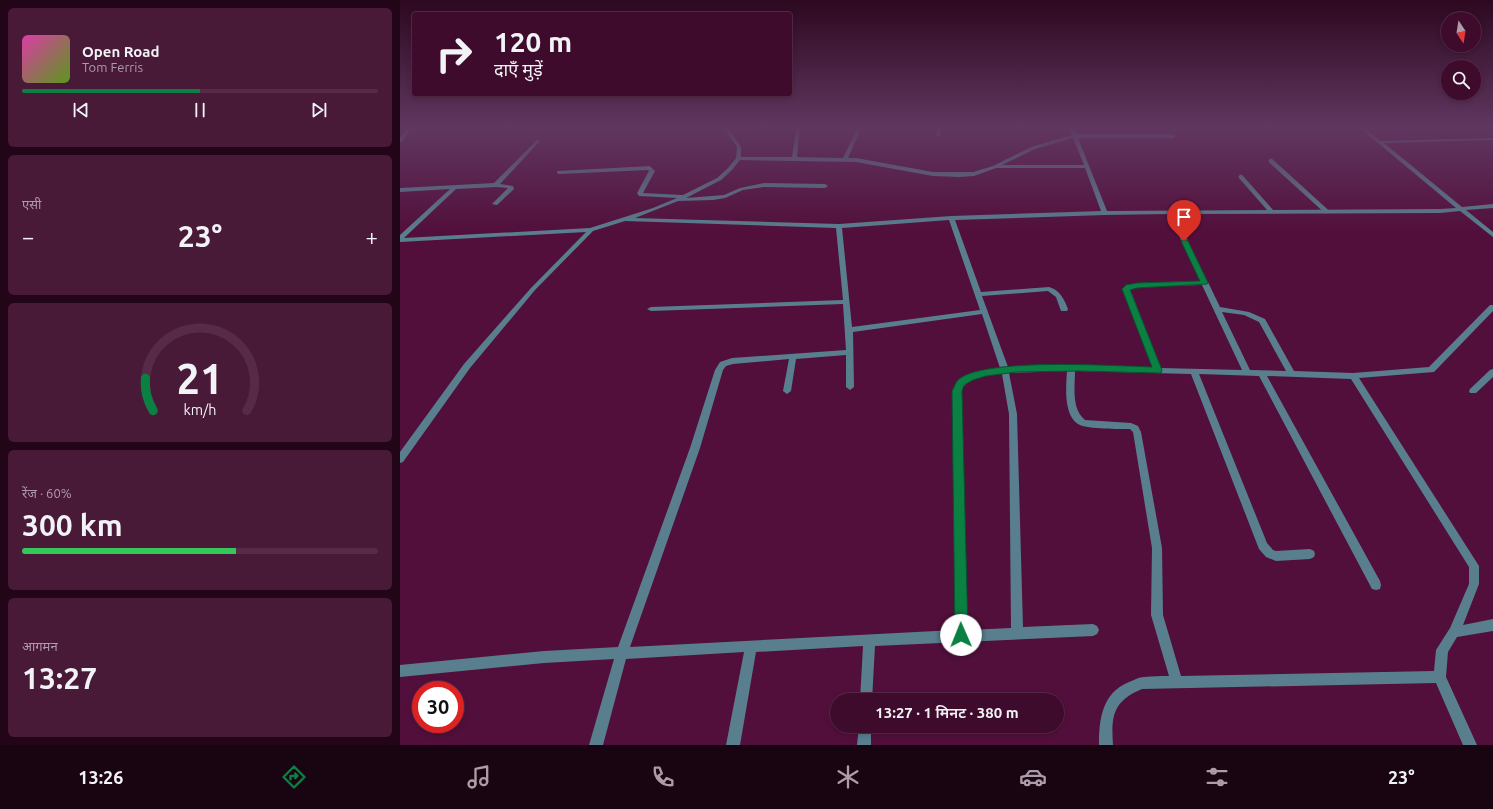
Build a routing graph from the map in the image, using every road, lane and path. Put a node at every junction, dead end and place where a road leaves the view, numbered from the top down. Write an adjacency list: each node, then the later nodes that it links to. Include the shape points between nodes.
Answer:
1 (516, 163): 12 (street)
2 (735, 163): 16 (street, via 719,179)
3 (867, 163): 9 (street, via 933,174 974,174)
4 (1003, 163): 9 (street)
5 (1086, 163): 8 (street)
6 (1273, 163): 22 (lane)
7 (1404, 163): 20 (street)
8 (1087, 166): 9 (street); 23 (street)
9 (995, 167)
10 (560, 172): 16 (street, via 650,168 652,171 641,195)
11 (1241, 177): 21 (lane)
12 (496, 185): 14 (street); 18 (street, via 511,189)
13 (826, 186): 17 (street, via 764,185 713,198)
14 (455, 187): 15 (street); 30 (street)
15 (400, 190)
16 (686, 196): 17 (street)
17 (676, 200): 26 (street)
18 (495, 204)
19 (1493, 206): 20 (street)
20 (1460, 208): 22 (street, via 1440,211); 29 (street)
21 (1271, 211): 22 (street); 24 (street)
22 (1326, 211)
23 (1105, 213): 24 (street); 25 (street)
24 (1170, 213): 31 (street)
25 (951, 218): 27 (street); 32 (street)
26 (624, 219): 27 (street); 28 (street)
27 (839, 226): 33 (street)
28 (591, 230): 30 (street); 54 (street, via 533,290 467,366)
29 (1493, 235)
30 (400, 239)
31 (1205, 283): 37 (street); 44 (street, via 1137,285 1126,289)
32 (977, 294): 36 (street, via 1049,289 1059,296); 38 (street)
33 (846, 302): 35 (street); 39 (street)
34 (1493, 307): 49 (street, via 1431,370)
35 (651, 309)
36 (1064, 309)
37 (1217, 309): 46 (street); 48 (street, via 1248,314 1262,320)
38 (984, 312): 39 (street); 43 (street)
39 (849, 330): 40 (street)
40 (849, 352): 41 (street); 51 (street)
41 (792, 356): 52 (street); 64 (street, via 732,361 723,364 719,370 695,448)
42 (1071, 368): 43 (street); 44 (street); 67 (street, via 1072,405 1079,421 1135,428 1157,548 1157,615)
43 (1005, 370): 60 (street, via 1013,414); 61 (street, via 970,377 961,383 957,391)
44 (1158, 370): 45 (street)
45 (1194, 371): 46 (street); 55 (street, via 1263,546 1270,554 1276,556)
46 (1247, 372): 47 (street)
47 (1261, 372): 48 (street); 56 (street)
48 (1291, 373): 49 (street)
49 (1353, 376): 59 (street, via 1474,566 1474,584)
50 (1491, 377): 53 (street)
51 (850, 387)
52 (787, 390)
53 (1472, 391)
54 (400, 459)
55 (1310, 554)
56 (1376, 585)
57 (1493, 625): 59 (street)
58 (1093, 630): 60 (street)
59 (1454, 632): 66 (street, via 1442,650)
60 (1017, 633): 61 (street)
61 (961, 635): 62 (street)
62 (868, 640): 63 (street); 68 (street)
63 (751, 646): 64 (street); 71 (street)
64 (622, 653): 65 (street, via 544,657); 70 (street)
65 (400, 671)
66 (1440, 677): 67 (street); 74 (street)
67 (1177, 683): 73 (street, via 1142,683 1126,689 1113,700 1104,724)
68 (866, 693)
69 (865, 733): 72 (street)
70 (596, 745)
71 (733, 745)
72 (864, 745)
73 (1106, 745)
74 (1470, 745)

